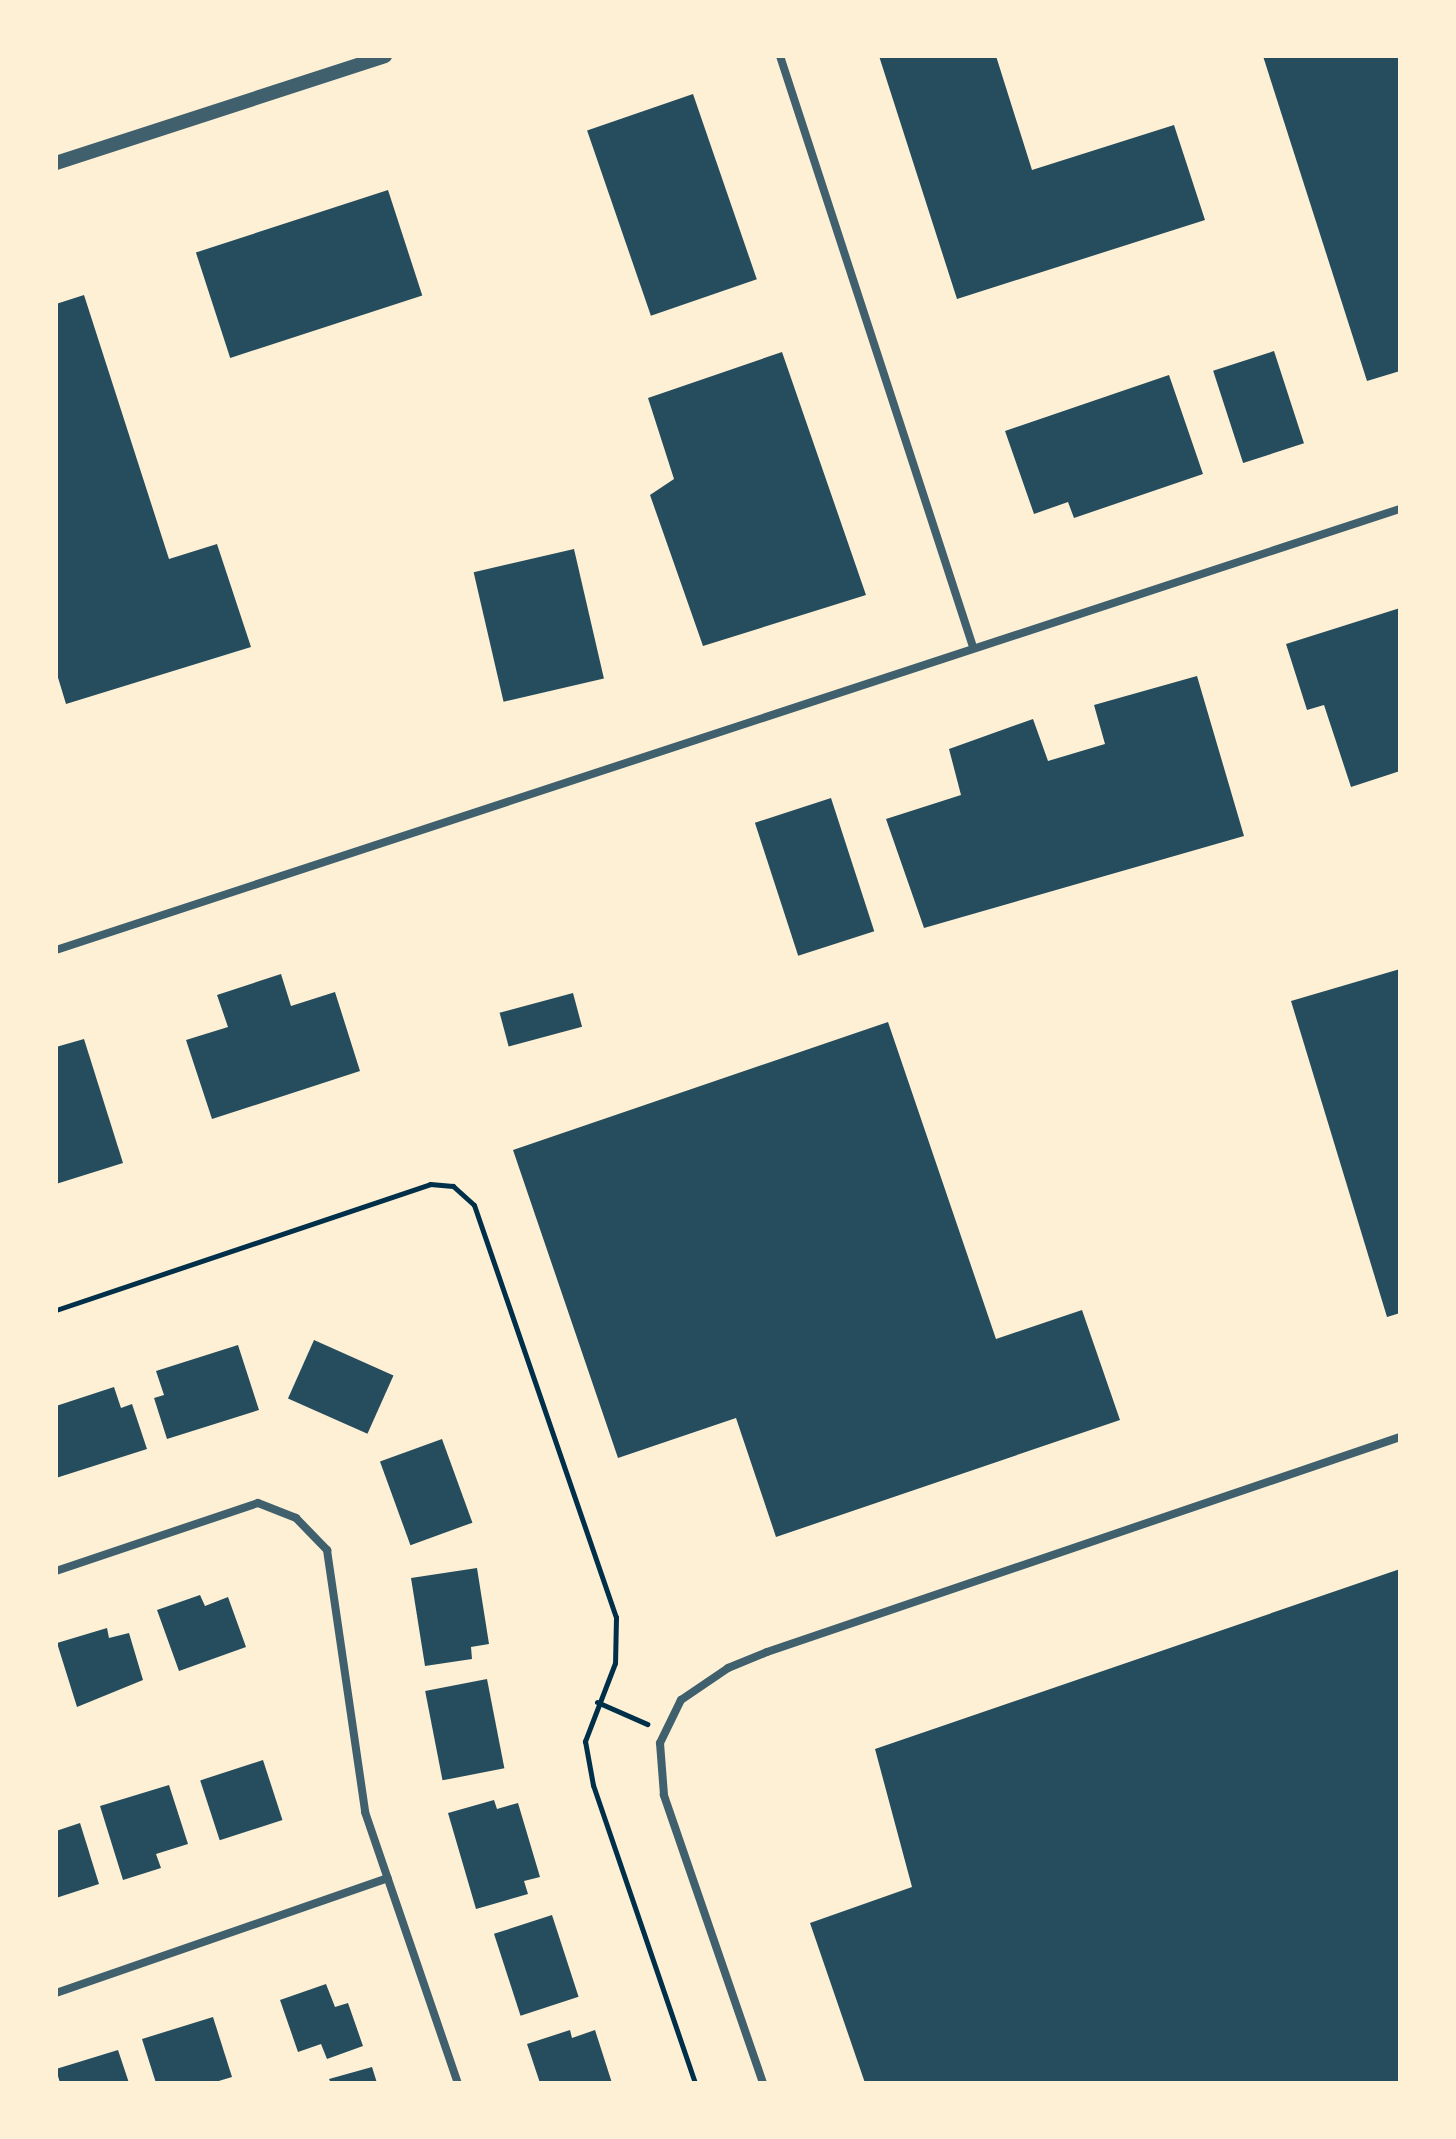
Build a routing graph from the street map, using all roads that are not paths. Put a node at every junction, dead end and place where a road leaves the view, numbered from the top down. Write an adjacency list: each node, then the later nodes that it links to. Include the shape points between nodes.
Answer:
1 (385, 56): 3 (street)
2 (780, 56): 5 (street)
3 (56, 163)
4 (1400, 509): 5 (street)
5 (973, 647): 6 (street)
6 (56, 950)
7 (1400, 1437): 12 (street, via 767,1652 728,1668 681,1700 660,1743 664,1795)
8 (56, 1571): 9 (street, via 258,1503 296,1518 327,1550 365,1812)
9 (388, 1878): 10 (street); 11 (street)
10 (56, 1993)
11 (458, 2083)
12 (763, 2083)

